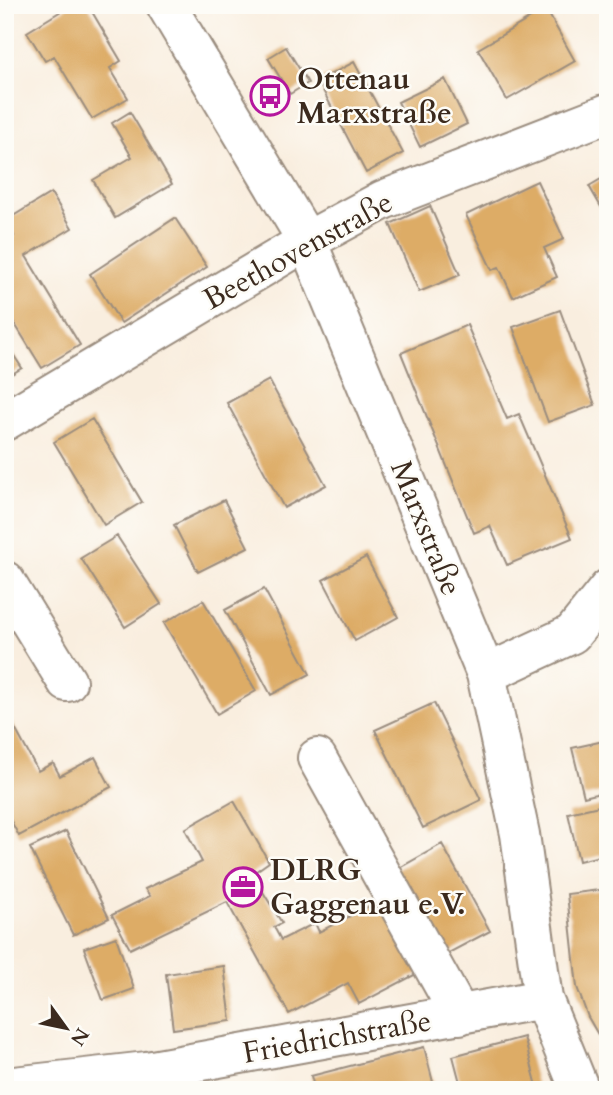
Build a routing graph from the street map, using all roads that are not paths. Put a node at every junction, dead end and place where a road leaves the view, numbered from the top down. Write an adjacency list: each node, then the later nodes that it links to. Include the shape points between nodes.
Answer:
1 (166, 5): 3 (street, Marxstraße)
2 (608, 113): 3 (street, Beethovenstraße, via 383,200)
3 (307, 241): 4 (street, Beethovenstraße); 7 (street, Marxstraße)
4 (5, 421)
5 (5, 581): 8 (street)
6 (608, 589): 7 (street, via 572,634)
7 (486, 674): 10 (street, Marxstraße, via 520,834)
8 (67, 682)
9 (317, 758): 11 (street)
10 (543, 999): 11 (street, Friedrichstraße); 13 (street, Marxstraße)
11 (460, 1015): 12 (street, Friedrichstraße, via 147,1071)
12 (5, 1087)
13 (580, 1090)

